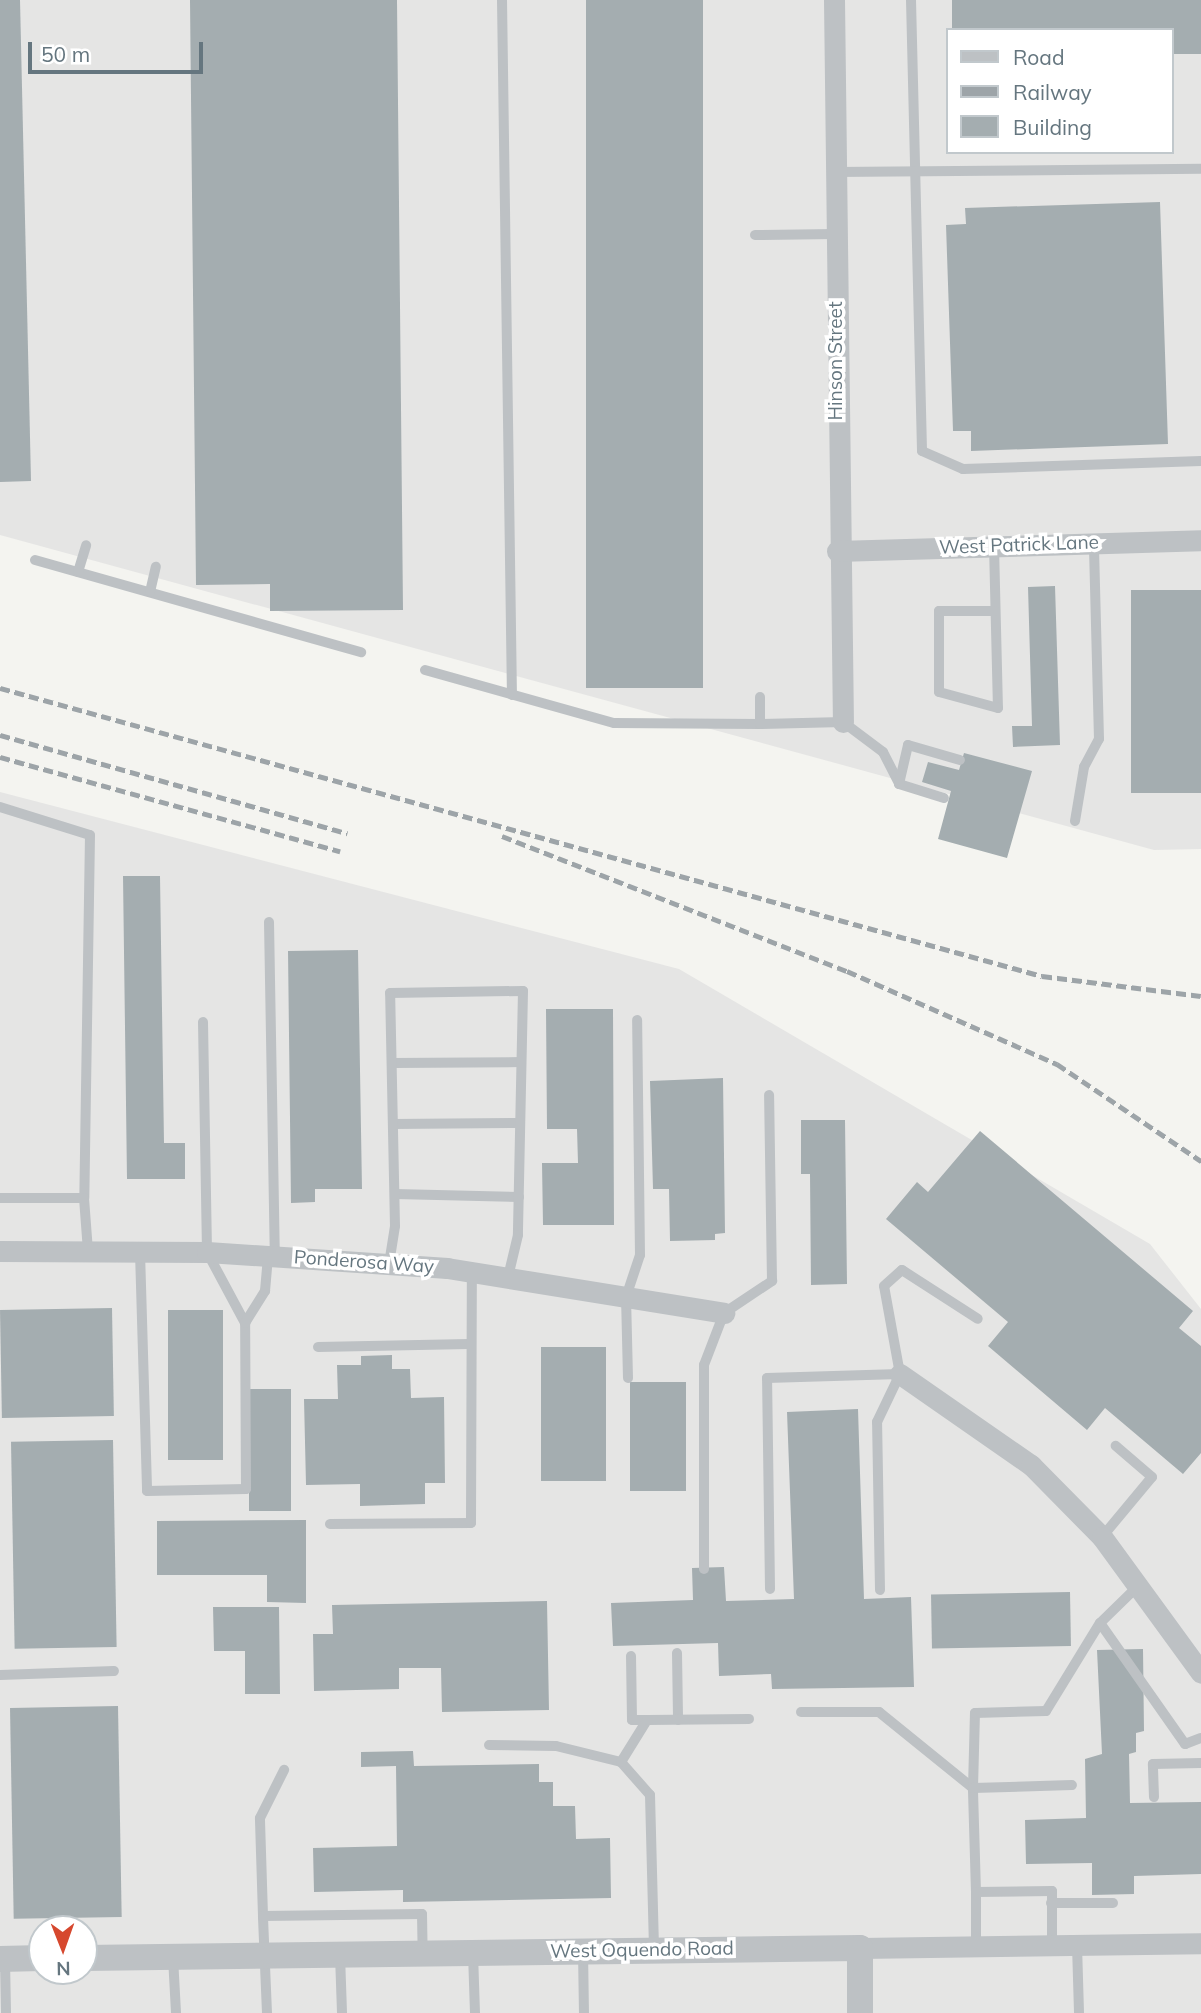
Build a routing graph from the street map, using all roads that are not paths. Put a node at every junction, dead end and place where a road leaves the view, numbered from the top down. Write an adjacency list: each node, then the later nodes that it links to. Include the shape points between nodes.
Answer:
1 (502, 0): 22 (lane)
2 (834, 0): 6 (street, Hinson Street)
3 (911, 0): 4 (lane)
4 (913, 169): 5 (lane); 6 (lane); 9 (lane, via 922,451 962,469)
5 (1201, 169)
6 (835, 172): 7 (street, Hinson Street)
7 (835, 234): 8 (lane); 14 (street, Hinson Street)
8 (755, 235)
9 (1201, 461)
10 (1201, 540): 11 (street, West Patrick Lane)
11 (1094, 543): 13 (street, West Patrick Lane); 30 (lane, via 1099,738 1084,767)
12 (86, 545): 17 (lane)
13 (994, 546): 14 (street, West Patrick Lane); 19 (lane)
14 (837, 551): 24 (street, Hinson Street)
15 (35, 560): 17 (lane)
16 (156, 567): 18 (lane)
17 (78, 572): 18 (lane)
18 (150, 592): 20 (lane)
19 (994, 611): 19 (lane, via 998,708 939,692 939,611)
20 (361, 652)
21 (425, 670): 22 (lane)
22 (512, 695): 25 (lane, via 614,723)
23 (760, 697): 25 (lane)
24 (843, 722): 25 (lane); 27 (lane, via 883,752)
25 (760, 723)
26 (960, 760): 27 (lane, via 908,745)
27 (898, 784): 28 (lane)
28 (944, 798)
29 (0, 807): 42 (lane, via 90,835)
30 (1075, 821)
31 (269, 922): 47 (lane)
32 (637, 1020): 51 (lane, via 640,1255)
33 (203, 1021): 46 (lane)
34 (522, 1062): 35 (lane); 35 (lane, via 523,991 390,993); 37 (lane)
35 (393, 1063): 38 (lane)
36 (769, 1095): 52 (lane, via 772,1280)
37 (520, 1123): 38 (lane); 40 (lane)
38 (393, 1124): 39 (lane)
39 (394, 1194): 40 (lane); 48 (lane)
40 (519, 1197): 50 (lane)
41 (0, 1198): 42 (lane)
42 (84, 1198): 44 (lane)
43 (0, 1251): 44 (street, Ponderosa Way)
44 (88, 1251): 45 (street, Ponderosa Way)
45 (140, 1252): 46 (street, Ponderosa Way); 54 (lane, via 147,1491 246,1489)
46 (207, 1252): 47 (street, Ponderosa Way); 54 (lane)
47 (271, 1256): 48 (street, Ponderosa Way); 54 (lane, via 265,1291)
48 (388, 1264): 49 (street, Ponderosa Way)
49 (472, 1271): 50 (street, Ponderosa Way); 55 (lane)
50 (508, 1278): 51 (street, Ponderosa Way)
51 (626, 1297): 52 (street, Ponderosa Way); 58 (lane)
52 (724, 1313): 62 (lane, via 704,1365)
53 (978, 1319): 57 (lane, via 902,1270 884,1286)
54 (245, 1324)
55 (469, 1344): 56 (lane); 60 (lane, via 471,1523)
56 (318, 1347)
57 (900, 1374): 61 (street, via 1031,1465); 64 (lane, via 767,1378); 65 (lane, via 877,1422)
58 (628, 1378)
59 (1116, 1446): 61 (lane, via 1152,1477)
60 (330, 1524)
61 (1102, 1537): 63 (street)
62 (704, 1569)
63 (1139, 1585): 66 (lane); 69 (street)
64 (770, 1589)
65 (880, 1590)
66 (1100, 1623): 76 (lane, via 1185,1744); 82 (lane, via 1046,1711 975,1713)
67 (677, 1653): 75 (lane)
68 (631, 1656): 74 (lane, via 632,1720)
69 (1200, 1670)
70 (114, 1671): 71 (lane)
71 (0, 1675)
72 (802, 1712): 82 (lane, via 880,1712)
73 (749, 1719): 75 (lane)
74 (647, 1720): 75 (lane); 78 (lane)
75 (678, 1720)
76 (1201, 1738)
77 (489, 1745): 78 (lane, via 556,1746)
78 (621, 1762): 93 (lane, via 650,1795)
79 (1201, 1763): 83 (lane, via 1153,1765)
80 (284, 1770): 87 (lane, via 260,1818)
81 (1072, 1785): 82 (lane)
82 (973, 1788): 84 (lane)
83 (1154, 1797)
84 (976, 1892): 85 (lane, via 1052,1891); 91 (lane)
85 (1051, 1903): 86 (lane); 89 (lane)
86 (1113, 1903)
87 (263, 1916): 95 (lane, via 422,1914); 98 (lane)
88 (1201, 1943): 90 (street, West Oquendo Road)
89 (1052, 1945): 90 (street, West Oquendo Road); 91 (street, West Oquendo Road)
90 (1077, 1945): 110 (lane)
91 (976, 1946): 92 (street, West Oquendo Road)
92 (860, 1948): 93 (street, West Oquendo Road); 109 (street)
93 (654, 1950): 94 (street, West Oquendo Road)
94 (583, 1951): 96 (street, West Oquendo Road); 108 (lane)
95 (423, 1953): 96 (street, West Oquendo Road); 97 (street, West Oquendo Road)
96 (473, 1953): 107 (lane)
97 (340, 1955): 98 (street, West Oquendo Road); 106 (lane)
98 (264, 1956): 99 (street, West Oquendo Road); 105 (lane)
99 (173, 1957): 101 (street, West Oquendo Road); 104 (lane)
100 (28, 1958): 102 (street)
101 (98, 1958)
102 (3, 1959): 103 (lane)
103 (6, 2013)
104 (176, 2013)
105 (267, 2013)
106 (342, 2013)
107 (475, 2013)
108 (584, 2013)
109 (860, 2013)
110 (1079, 2013)

